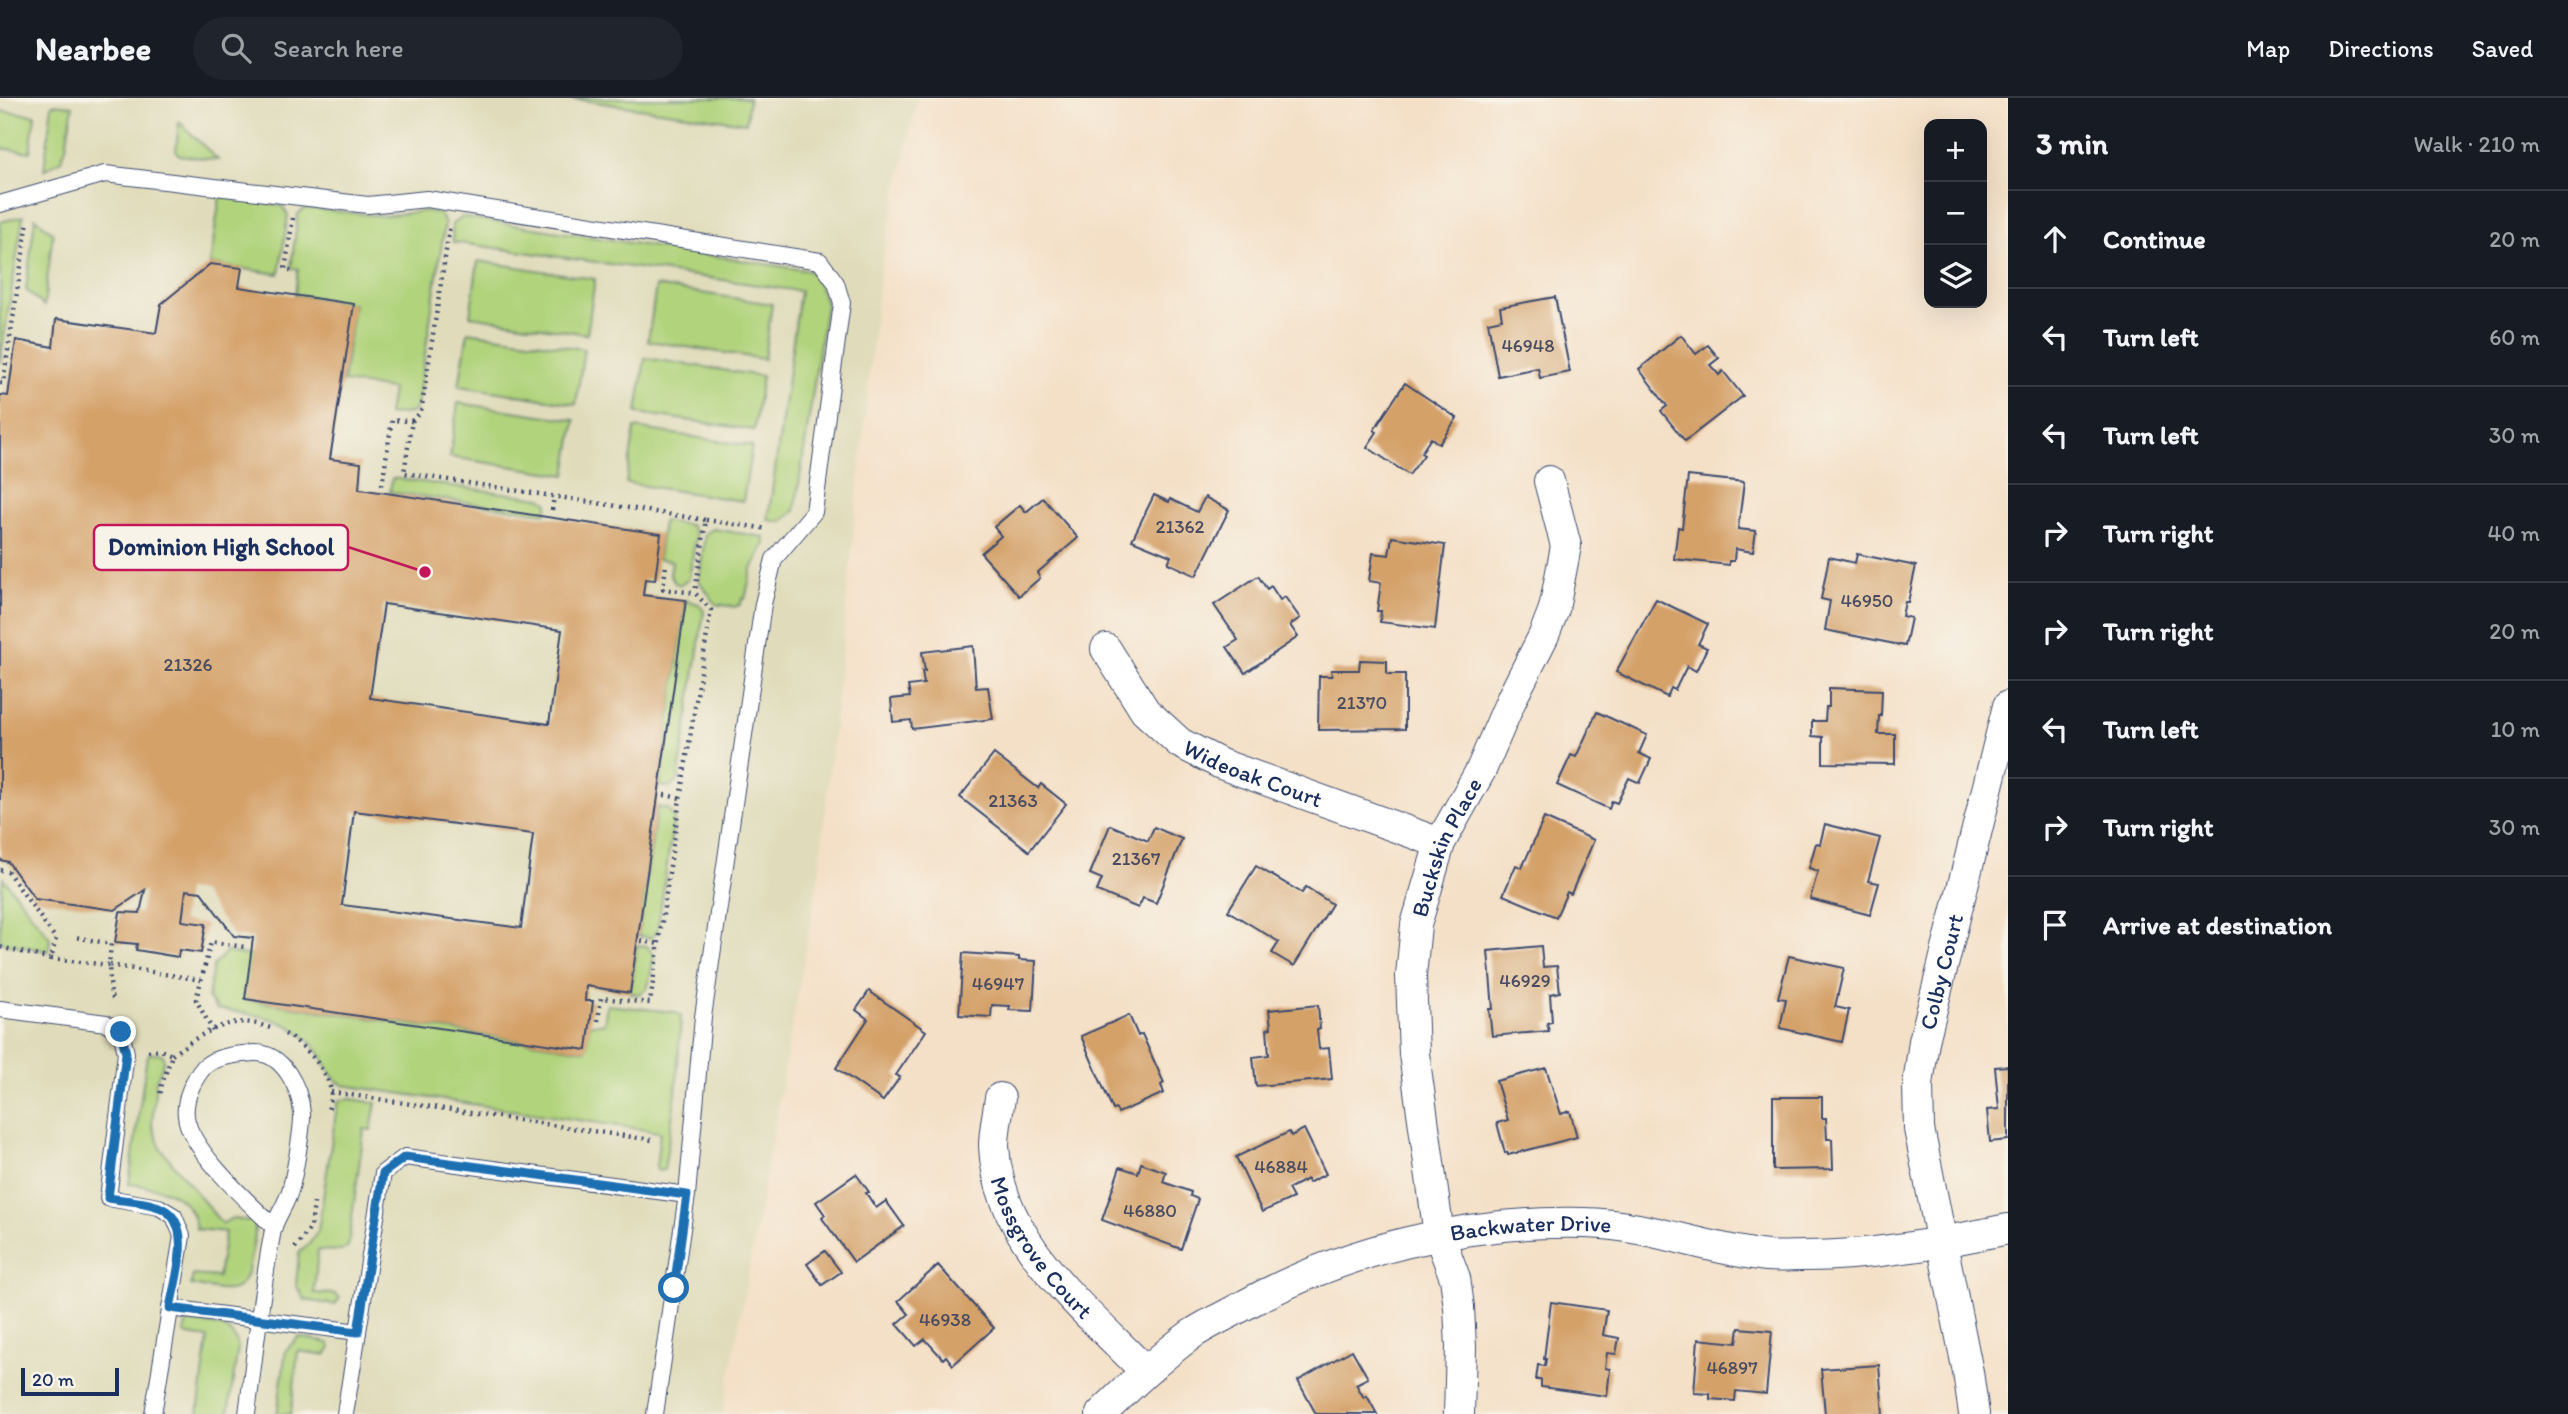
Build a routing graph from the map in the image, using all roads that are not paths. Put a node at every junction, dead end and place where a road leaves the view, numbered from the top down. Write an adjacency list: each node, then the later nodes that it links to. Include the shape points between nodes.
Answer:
1 (0, 204): 8 (lane, via 105,174 368,205 426,199 820,261 836,283 842,303 814,512 774,559 763,604 703,1017)
2 (1549, 481): 5 (street, Buckskin Place, via 1566,546 1554,609 1481,770)
3 (1106, 649): 5 (street, Wideoak Court, via 1145,711 1180,743 1221,764)
4 (2008, 706): 12 (street, Colby Court, via 1924,1041 1918,1085 1919,1129)
5 (1440, 843): 11 (street, Buckskin Place, via 1416,925 1412,976 1414,1054)
6 (0, 1009): 13 (lane, via 106,1023 121,1032 126,1053 108,1198 159,1207 174,1216 182,1236)
7 (1000, 1098): 16 (street, Mossgrove Court, via 994,1145 1001,1186 1016,1222 1037,1257)
8 (687, 1195): 15 (lane, via 405,1157 383,1173); 20 (lane)
9 (274, 1227): 9 (lane, via 290,1193 302,1115 296,1083 282,1065 260,1053 234,1054 206,1065 191,1087 186,1116 196,1140 228,1182); 14 (lane)
10 (2008, 1229): 12 (street, Backwater Drive)
11 (1439, 1235): 12 (street, Backwater Drive, via 1537,1223 1586,1223 1623,1226 1767,1256 1837,1256); 16 (street, Backwater Drive, via 1314,1270 1194,1333); 22 (street, Buckskin Place, via 1455,1278 1459,1307)
12 (1943, 1243): 23 (street, Colby Court)
13 (170, 1308): 14 (lane); 17 (lane)
14 (259, 1318): 15 (lane); 18 (lane)
15 (358, 1332): 19 (lane)
16 (1145, 1371): 21 (street, Backwater Drive)
17 (153, 1414)
18 (247, 1414)
19 (345, 1414)
20 (655, 1414)
21 (1101, 1414)
22 (1459, 1414)
23 (1974, 1414)

